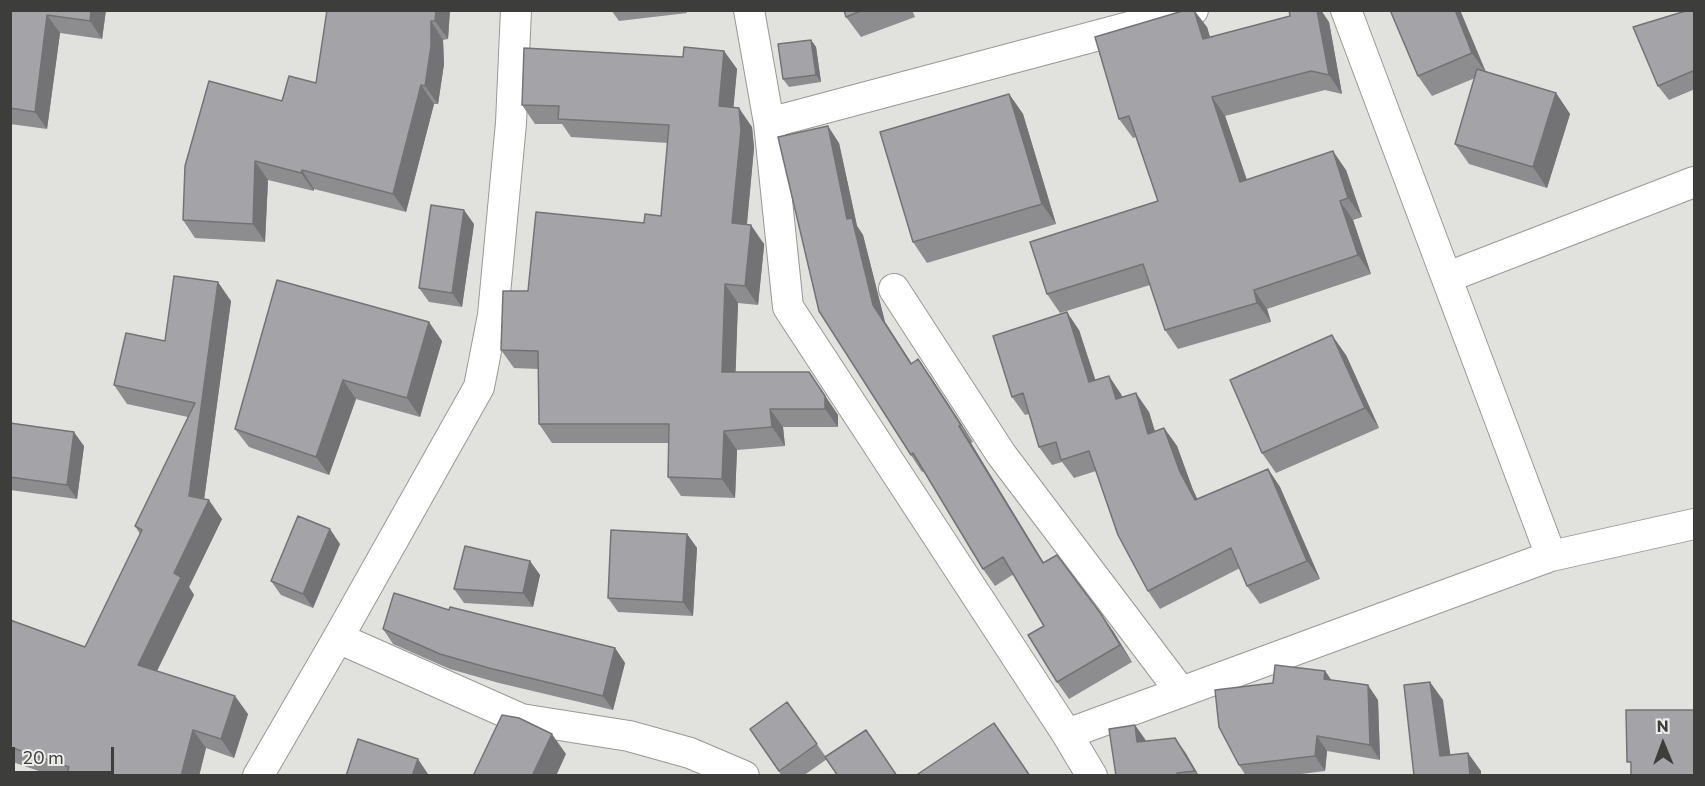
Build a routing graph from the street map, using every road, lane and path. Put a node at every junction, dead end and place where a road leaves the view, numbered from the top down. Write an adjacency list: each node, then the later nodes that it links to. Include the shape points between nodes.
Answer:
1 (516, 10): 11 (street, via 511,123 495,292 480,387)
2 (749, 10): 5 (street)
3 (1193, 10): 5 (street)
4 (1346, 10): 7 (street)
5 (769, 123): 13 (street, via 788,307)
6 (1695, 183): 7 (street)
7 (1448, 277): 10 (street)
8 (894, 289): 12 (street, via 1001,454)
9 (1695, 524): 10 (street)
10 (1551, 556): 12 (street)
11 (338, 638): 14 (street); 15 (street, via 520,719 629,736 690,753)
12 (1181, 692): 13 (street)
13 (1068, 734): 16 (street)
14 (258, 776)
15 (744, 776)
16 (1092, 776)

